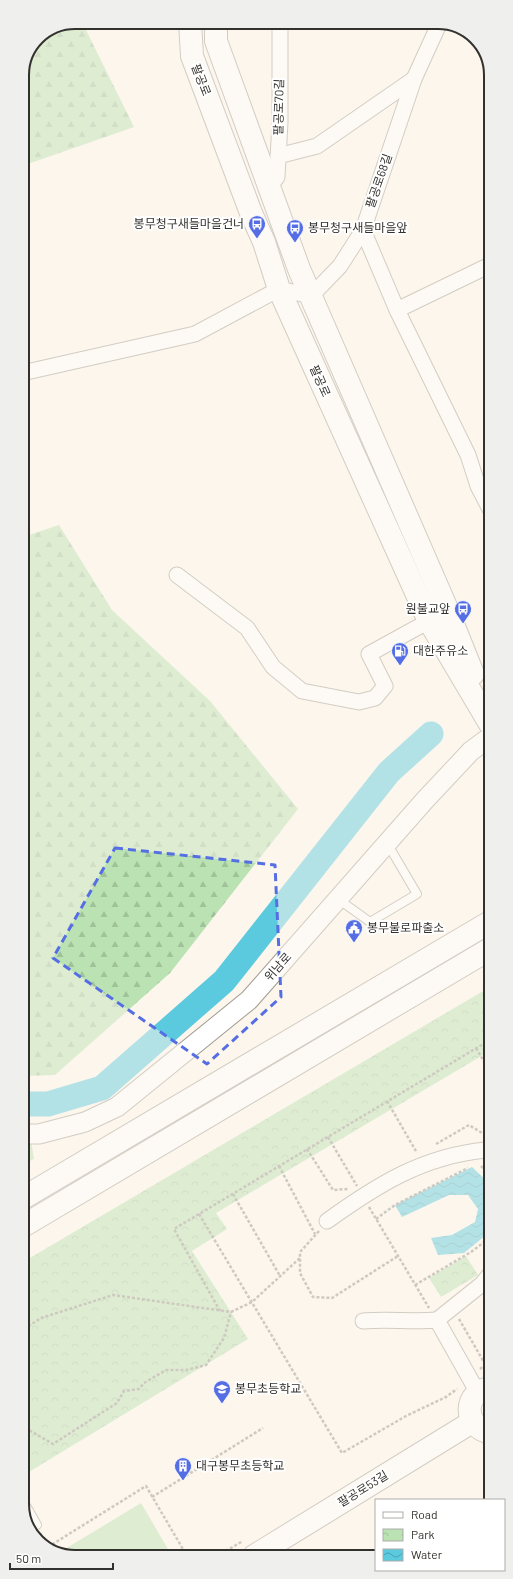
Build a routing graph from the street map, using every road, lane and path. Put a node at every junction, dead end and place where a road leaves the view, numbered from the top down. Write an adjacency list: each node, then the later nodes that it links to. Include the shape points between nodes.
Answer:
1 (190, 29): 10 (main road, 팔공로, via 192,56 264,242)
2 (216, 29): 7 (main road, via 216,41)
3 (280, 29): 6 (street, 팔공로70길)
4 (437, 29): 5 (street, 팔공로68길)
5 (414, 79): 6 (street, via 318,146); 8 (street, 팔공로68길)
6 (278, 156): 7 (street, 팔공로70길, via 277,177)
7 (268, 188): 11 (main road)
8 (363, 230): 11 (street, 팔공로68길, via 340,266); 12 (street)
9 (484, 269): 12 (street)
10 (279, 289): 11 (street); 13 (street, via 195,334); 16 (main road, 팔공로)
11 (311, 296): 17 (main road, via 444,601)
12 (398, 310): 14 (street, via 468,455)
13 (29, 372)
14 (484, 498)
15 (176, 575): 16 (street, via 247,628 273,667 302,691 359,702 375,698 385,686 369,654)
16 (429, 621): 18 (main road, 팔공로)
17 (484, 703)
18 (484, 714)
19 (484, 741): 20 (street, 위남로, via 471,751)
20 (387, 843): 21 (street, 위남로); 21 (lane, via 417,894 370,922)
21 (338, 899): 29 (street, 위남로, via 249,1000 117,1107 85,1122 39,1134)
22 (484, 926): 40 (main road)
23 (484, 953): 45 (main road)
24 (484, 1043): 25 (path)
25 (476, 1048): 26 (path); 27 (path)
26 (484, 1062)
27 (387, 1101): 30 (path); 34 (path, via 418,1155)
28 (484, 1133): 31 (path, via 469,1125)
29 (29, 1134)
30 (328, 1137): 32 (path); 39 (path)
31 (431, 1147)
32 (307, 1149): 36 (path); 39 (path, via 333,1190)
33 (484, 1150): 39 (street, via 460,1153 420,1165)
34 (412, 1158)
35 (478, 1163): 38 (path)
36 (279, 1166): 41 (path); 46 (path)
37 (471, 1166): 43 (path, via 395,1205)
38 (484, 1169)
39 (362, 1189): 43 (path); 44 (street)
40 (29, 1194)
41 (233, 1194): 42 (path); 50 (path)
42 (199, 1214): 53 (path); 54 (path, via 174,1229)
43 (376, 1219): 48 (path)
44 (327, 1221): 46 (path)
45 (29, 1222)
46 (315, 1235): 49 (path, via 300,1252)
47 (484, 1242): 52 (path)
48 (398, 1256): 49 (path, via 332,1298 312,1297 300,1273); 52 (path)
49 (300, 1258): 50 (path)
50 (280, 1276): 53 (path)
51 (484, 1282): 57 (street)
52 (415, 1285): 57 (path)
53 (252, 1302): 55 (path); 62 (path, via 342,1453 406,1416 446,1397)
54 (220, 1311): 55 (path); 59 (path, via 113,1295 42,1318)
55 (231, 1312): 65 (path, via 224,1338 206,1365 186,1370 166,1370 144,1383 139,1390 124,1391 117,1403 53,1444)
56 (464, 1313): 60 (path, via 458,1319)
57 (437, 1320): 58 (street); 62 (street)
58 (363, 1321)
59 (29, 1326)
60 (484, 1362)
61 (484, 1368): 62 (path)
62 (480, 1386): 63 (main road, via 471,1403)
63 (472, 1422): 66 (main road, via 477,1428); 73 (main road, 팔공로53길)
64 (263, 1428): 67 (path)
65 (29, 1430)
66 (484, 1430)
67 (152, 1497): 71 (path, via 146,1486); 72 (path)
68 (30, 1512): 69 (lane)
69 (37, 1525): 70 (path)
70 (43, 1538)
71 (52, 1544)
72 (183, 1550)
73 (264, 1550)

